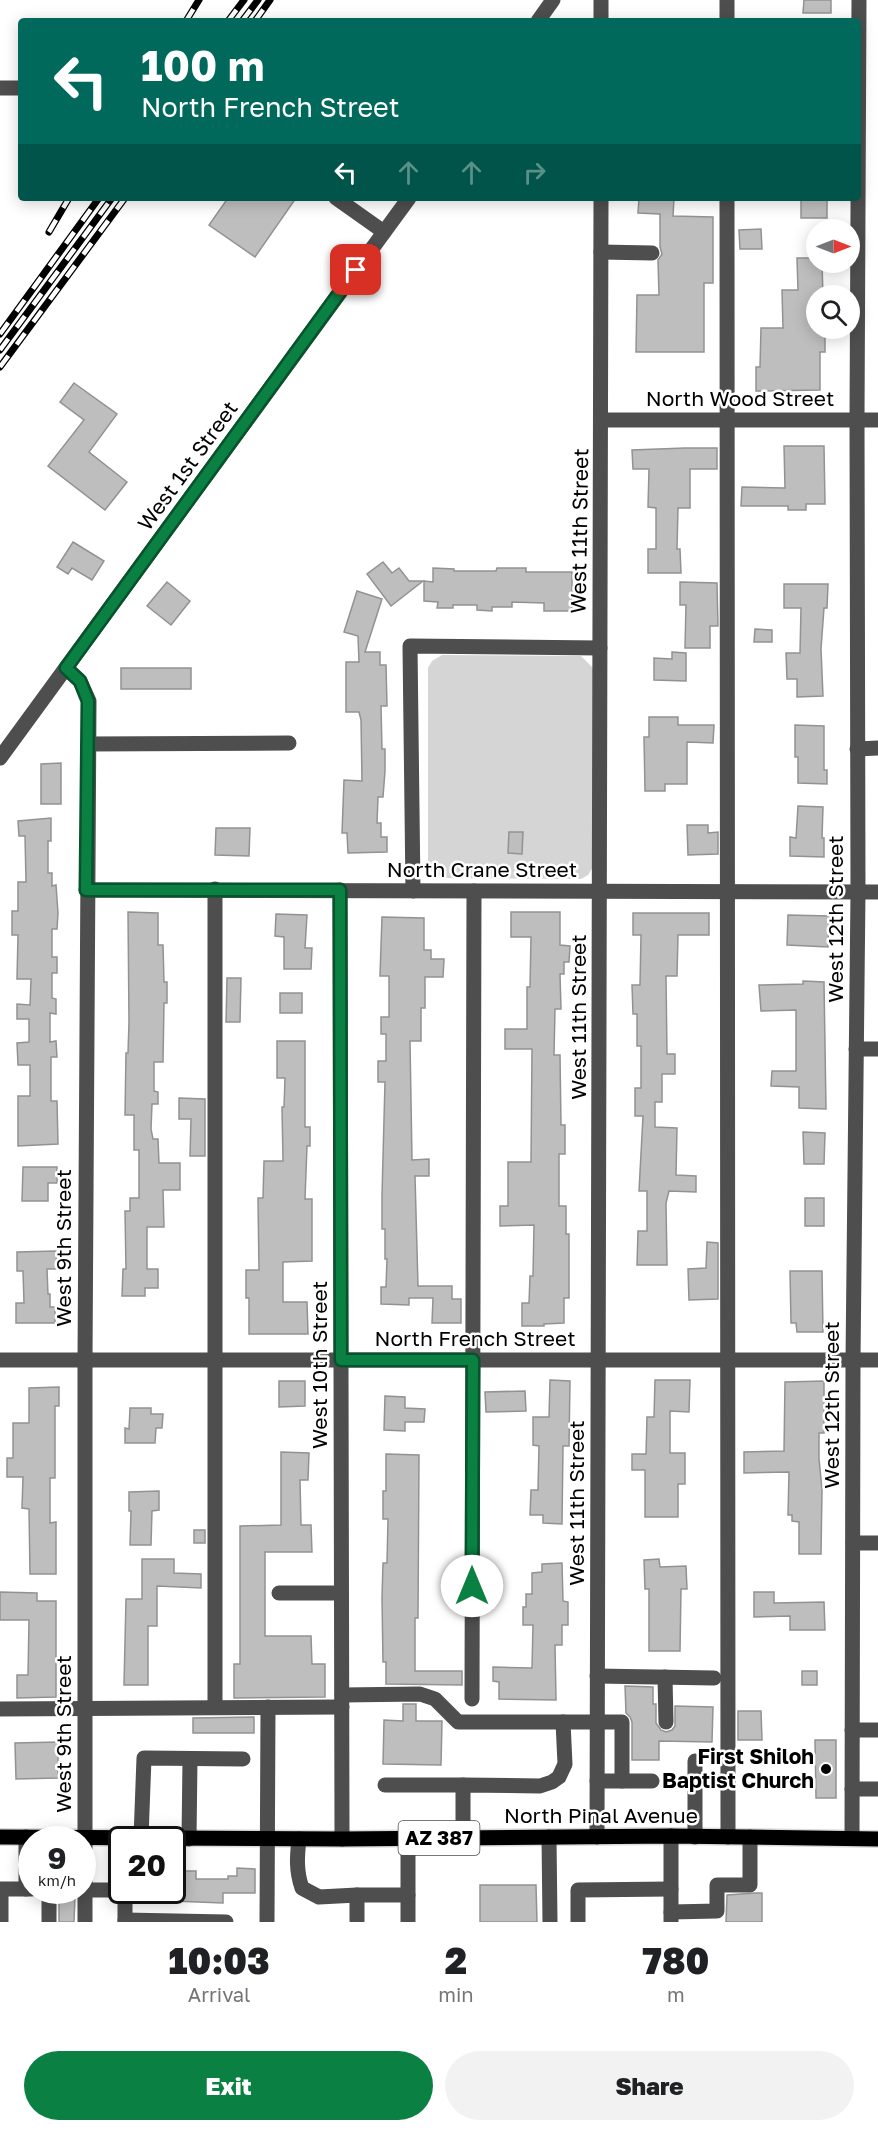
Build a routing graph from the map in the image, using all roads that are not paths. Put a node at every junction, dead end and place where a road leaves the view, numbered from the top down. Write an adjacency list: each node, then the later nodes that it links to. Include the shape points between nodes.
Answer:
1 (554, 0): 5 (street)
2 (601, 0): 6 (street)
3 (727, 0): 7 (street)
4 (859, 0): 8 (street, West 12th Street)
5 (540, 18)
6 (601, 18)
7 (727, 18)
8 (859, 18)
9 (0, 88): 10 (street)
10 (18, 88)
11 (340, 201): 16 (street)
12 (407, 201): 16 (street, West 1st Street)
13 (601, 201): 17 (street, West 11th Street)
14 (727, 201): 20 (street)
15 (858, 201): 21 (street, West 12th Street)
16 (384, 232): 24 (street, West 1st Street)
17 (601, 252): 18 (street); 19 (street, West 11th Street)
18 (652, 253)
19 (602, 420): 20 (street, North Wood Street); 23 (street, West 11th Street)
20 (727, 420): 21 (street, North Wood Street); 38 (street)
21 (857, 420): 22 (street, North Wood Street); 28 (street, West 12th Street)
22 (878, 420)
23 (600, 648): 33 (street, via 410,646); 35 (street, West 11th Street)
24 (66, 668): 26 (street, West 9th Street, via 80,681 88,701); 29 (street, West 1st Street)
25 (289, 743): 26 (street)
26 (88, 744): 31 (street, West 9th Street)
27 (878, 748): 28 (street)
28 (857, 749): 36 (street, West 12th Street)
29 (0, 758)
30 (215, 889): 31 (street, North Crane Street); 32 (street, North Crane Street); 43 (street)
31 (86, 890): 42 (street, West 9th Street)
32 (340, 890): 33 (street, North Crane Street); 44 (street, West 10th Street)
33 (413, 891): 34 (street, North Crane Street)
34 (474, 891): 35 (street, North Crane Street); 45 (street)
35 (601, 892): 38 (street, North Crane Street); 46 (street, West 11th Street)
36 (858, 892): 37 (street, North Crane Street); 38 (street, North Crane Street); 40 (street, West 12th Street)
37 (878, 892)
38 (728, 893): 47 (street)
39 (878, 1048): 40 (street)
40 (856, 1049): 48 (street, West 12th Street)
41 (0, 1360): 42 (street, North French Street)
42 (85, 1360): 43 (street, North French Street); 61 (street, West 9th Street)
43 (215, 1360): 44 (street, North French Street); 59 (street)
44 (341, 1360): 45 (street, North French Street); 53 (street, West 10th Street)
45 (473, 1360): 46 (street, North French Street); 57 (street)
46 (599, 1360): 47 (street, North French Street); 54 (street, West 11th Street)
47 (728, 1360): 48 (street, North French Street); 85 (street)
48 (853, 1360): 49 (street, North French Street); 50 (street, West 12th Street)
49 (878, 1360)
50 (853, 1543): 51 (street); 66 (street, West 12th Street)
51 (878, 1543)
52 (279, 1593): 53 (street)
53 (341, 1593): 58 (street, West 10th Street)
54 (597, 1676): 55 (street); 64 (street, West 11th Street)
55 (665, 1677): 56 (street); 65 (street)
56 (714, 1678)
57 (472, 1699)
58 (342, 1701): 60 (street); 63 (street, via 420,1694 435,1699 458,1722); 95 (street, West 10th Street)
59 (215, 1707): 60 (street); 61 (street)
60 (268, 1707): 93 (street)
61 (85, 1708): 62 (street); 78 (street, West 9th Street)
62 (0, 1709)
63 (563, 1722): 64 (street); 75 (street, via 564,1764 559,1777 552,1782 540,1786)
64 (597, 1722): 71 (street, West 11th Street); 72 (street, via 622,1722)
65 (666, 1722)
66 (852, 1730): 67 (street); 76 (street, West 12th Street)
67 (878, 1730)
68 (190, 1759): 69 (street); 79 (street, via 144,1758); 92 (street)
69 (243, 1759)
70 (695, 1761): 84 (street)
71 (597, 1781): 72 (street); 83 (street, West 11th Street)
72 (622, 1781): 73 (street)
73 (652, 1781)
74 (385, 1785): 75 (street)
75 (463, 1785): 88 (street)
76 (852, 1789): 77 (street); 90 (street, West 12th Street)
77 (878, 1789)
78 (84, 1826)
79 (141, 1826)
80 (671, 1836): 83 (main road, North Pinal Avenue / AZ 387); 84 (main road, North Pinal Avenue / AZ 387); 98 (street)
81 (0, 1837): 82 (main road, North Pinal Avenue / AZ 387)
82 (18, 1837)
83 (597, 1837): 89 (main road, North Pinal Avenue / AZ 387)
84 (695, 1837): 85 (main road, North Pinal Avenue / AZ 387)
85 (728, 1837): 86 (main road, North Pinal Avenue / AZ 387)
86 (750, 1837): 90 (main road, North Pinal Avenue / AZ 387); 104 (street, via 750,1885 717,1885 717,1911)
87 (408, 1838): 88 (main road, North Pinal Avenue / AZ 387); 95 (main road, North Pinal Avenue / AZ 387); 100 (street)
88 (463, 1838): 89 (main road, North Pinal Avenue / AZ 387)
89 (549, 1838): 113 (street)
90 (852, 1838): 96 (main road, North Pinal Avenue / AZ 387)
91 (186, 1839): 92 (main road, North Pinal Avenue / AZ 387)
92 (189, 1839): 93 (main road, North Pinal Avenue / AZ 387)
93 (267, 1839): 94 (main road, North Pinal Avenue / AZ 387); 110 (street)
94 (299, 1839): 95 (main road, North Pinal Avenue / AZ 387); 99 (street, via 296,1861 302,1888 319,1897)
95 (342, 1839)
96 (878, 1839)
97 (18, 1889): 106 (street, via 1,1889)
98 (671, 1889): 104 (street); 114 (street, via 578,1890)
99 (357, 1895): 100 (street); 111 (street)
100 (408, 1895): 112 (street)
101 (49, 1904): 107 (street)
102 (84, 1904): 108 (street, West 9th Street)
103 (125, 1904): 105 (street)
104 (671, 1917)
105 (125, 1921): 109 (street)
106 (1, 1922)
107 (49, 1922)
108 (85, 1922)
109 (226, 1922)
110 (267, 1922)
111 (357, 1922)
112 (408, 1922)
113 (550, 1922)
114 (578, 1922)

